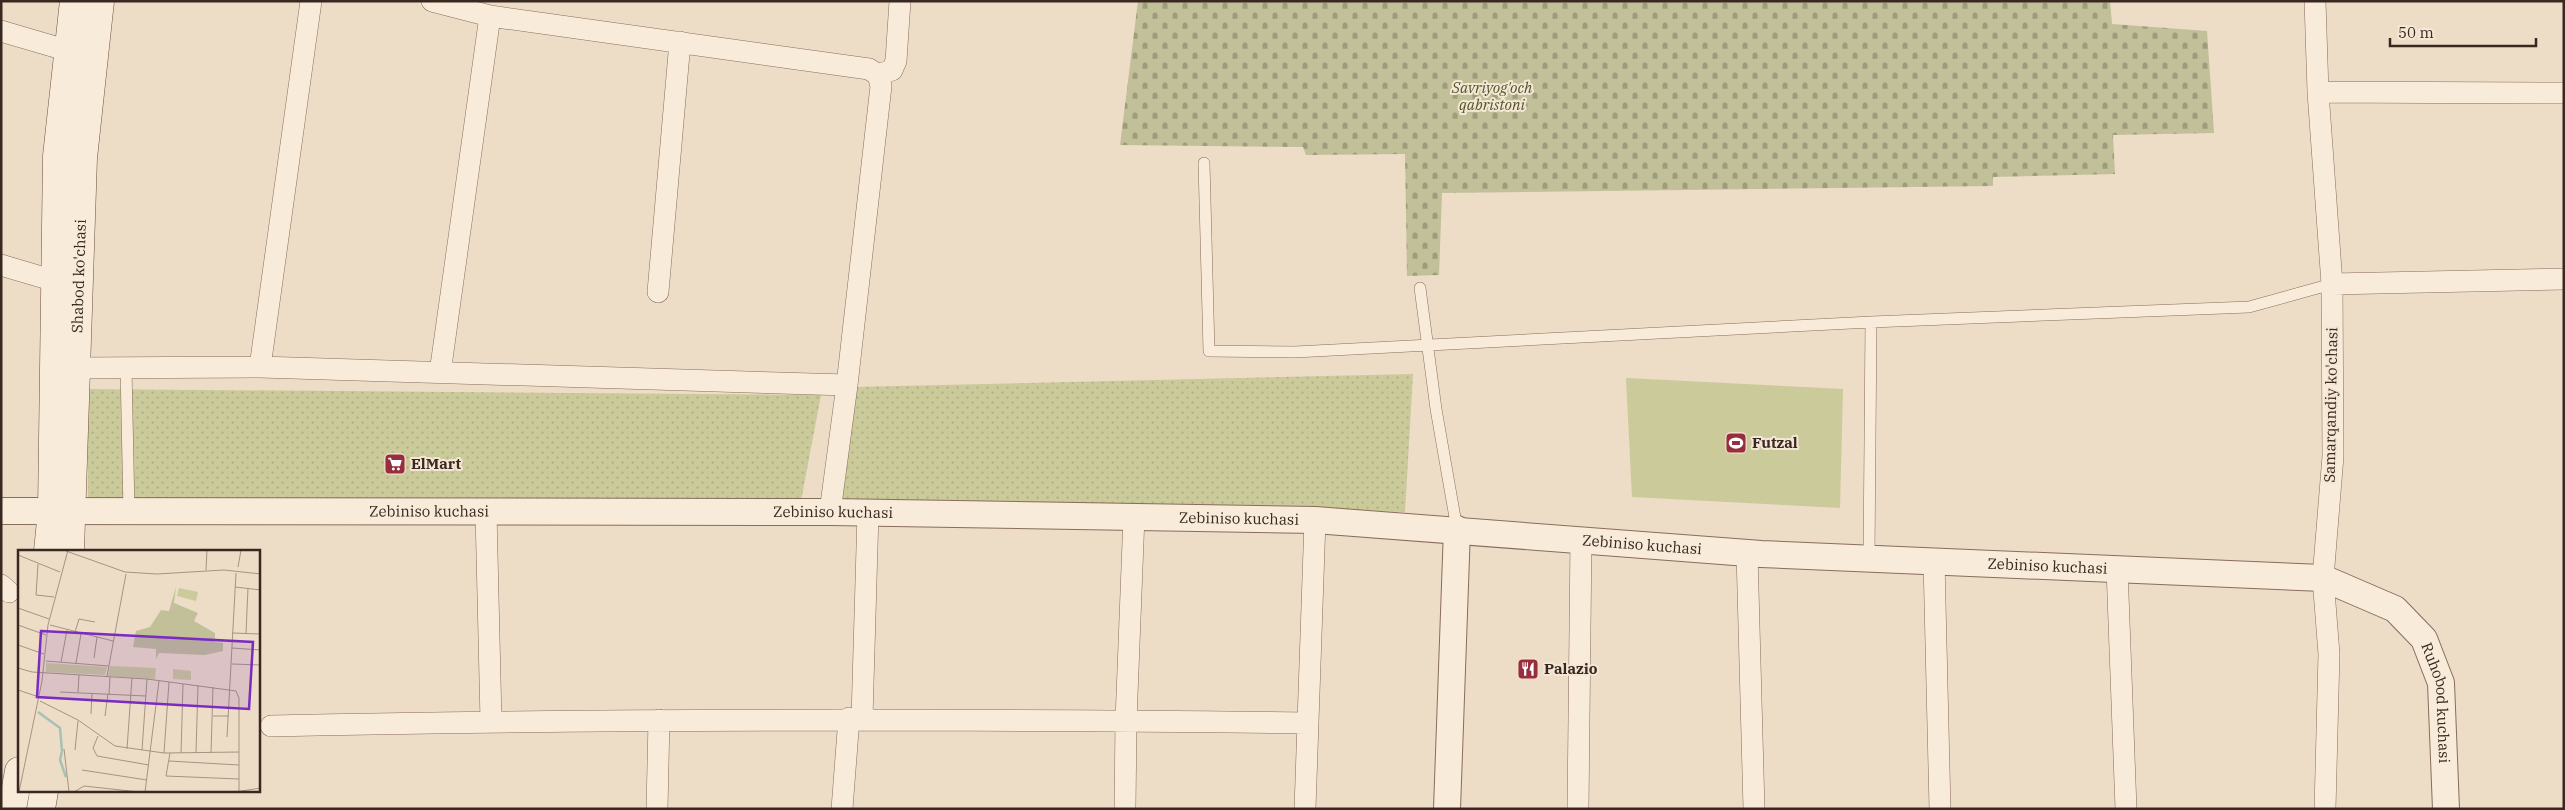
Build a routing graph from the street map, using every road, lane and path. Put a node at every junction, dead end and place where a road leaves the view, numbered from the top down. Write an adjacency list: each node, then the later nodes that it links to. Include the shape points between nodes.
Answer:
1 (74, 1): 10 (main road, Shabod ko'chasi)
2 (100, 1): 24 (main road, Shabod ko'chasi, via 83,158)
3 (311, 1): 23 (street)
4 (432, 1): 7 (street)
5 (900, 1): 11 (street, via 896,61 892,70)
6 (2316, 1): 12 (street, Samarqandiy ko'chasi)
7 (490, 16): 9 (street); 26 (street)
8 (1, 31): 10 (street)
9 (680, 42): 11 (street, via 869,68); 20 (street)
10 (69, 51): 17 (main road, Shabod ko'chasi, via 57,156)
11 (878, 75): 27 (street, via 881,86)
12 (2318, 92): 13 (street); 18 (street, Samarqandiy ko'chasi)
13 (2564, 93)
14 (1204, 163): 22 (lane, via 1209,352)
15 (1, 265): 17 (street)
16 (2564, 279): 18 (street)
17 (54, 280): 29 (main road, Shabod ko'chasi)
18 (2332, 284): 21 (lane, via 2249,307); 44 (street, Samarqandiy ko'chasi, via 2333,456)
19 (1420, 288): 22 (lane)
20 (658, 292)
21 (1871, 322): 22 (lane); 41 (lane)
22 (1428, 346): 36 (lane)
23 (260, 367): 25 (street); 26 (street)
24 (77, 368): 25 (street); 29 (main road, Shabod ko'chasi)
25 (126, 368): 30 (lane)
26 (440, 373): 27 (street)
27 (847, 386): 32 (street)
28 (1, 511): 29 (street, Zebiniso kuchasi)
29 (63, 511): 30 (street, Zebiniso kuchasi); 38 (main road, Shabod ko'chasi); 39 (main road, Shabod ko'chasi)
30 (129, 511): 31 (street, Zebiniso kuchasi)
31 (486, 512): 32 (street, Zebiniso kuchasi); 48 (street)
32 (830, 512): 33 (street, Zebiniso kuchasi)
33 (868, 512): 34 (street, Zebiniso kuchasi); 46 (street)
34 (1134, 516): 35 (street, Zebiniso kuchasi); 49 (street)
35 (1315, 520): 36 (street, Zebiniso kuchasi); 50 (street)
36 (1457, 529): 37 (street, Zebiniso kuchasi); 60 (street)
37 (1581, 540): 40 (street, Zebiniso kuchasi); 61 (street)
38 (48, 550)
39 (70, 550)
40 (1747, 553): 41 (street, Zebiniso kuchasi); 62 (street)
41 (1869, 559): 42 (street, Zebiniso kuchasi)
42 (1934, 561): 43 (street, Zebiniso kuchasi); 63 (street)
43 (2117, 568): 44 (street, Zebiniso kuchasi); 64 (street)
44 (2323, 578): 45 (street, Zebiniso kuchasi); 65 (street, Samarqandiy ko'chasi, via 2329,654)
45 (2395, 609): 66 (street, Ruhobod kuchasi, via 2424,640 2441,683)
46 (855, 718): 47 (street); 49 (street); 57 (street)
47 (659, 720): 48 (street); 56 (street)
48 (491, 721): 51 (street)
49 (1126, 721): 50 (street); 58 (street)
50 (1307, 723): 59 (street)
51 (271, 726)
52 (18, 774): 54 (main road)
53 (44, 792): 55 (main road)
54 (9, 805)
55 (41, 809)
56 (657, 809)
57 (842, 809)
58 (1125, 809)
59 (1305, 809)
60 (1447, 809)
61 (1578, 809)
62 (1754, 809)
63 (1940, 809)
64 (2126, 809)
65 (2326, 809)
66 (2446, 809)

